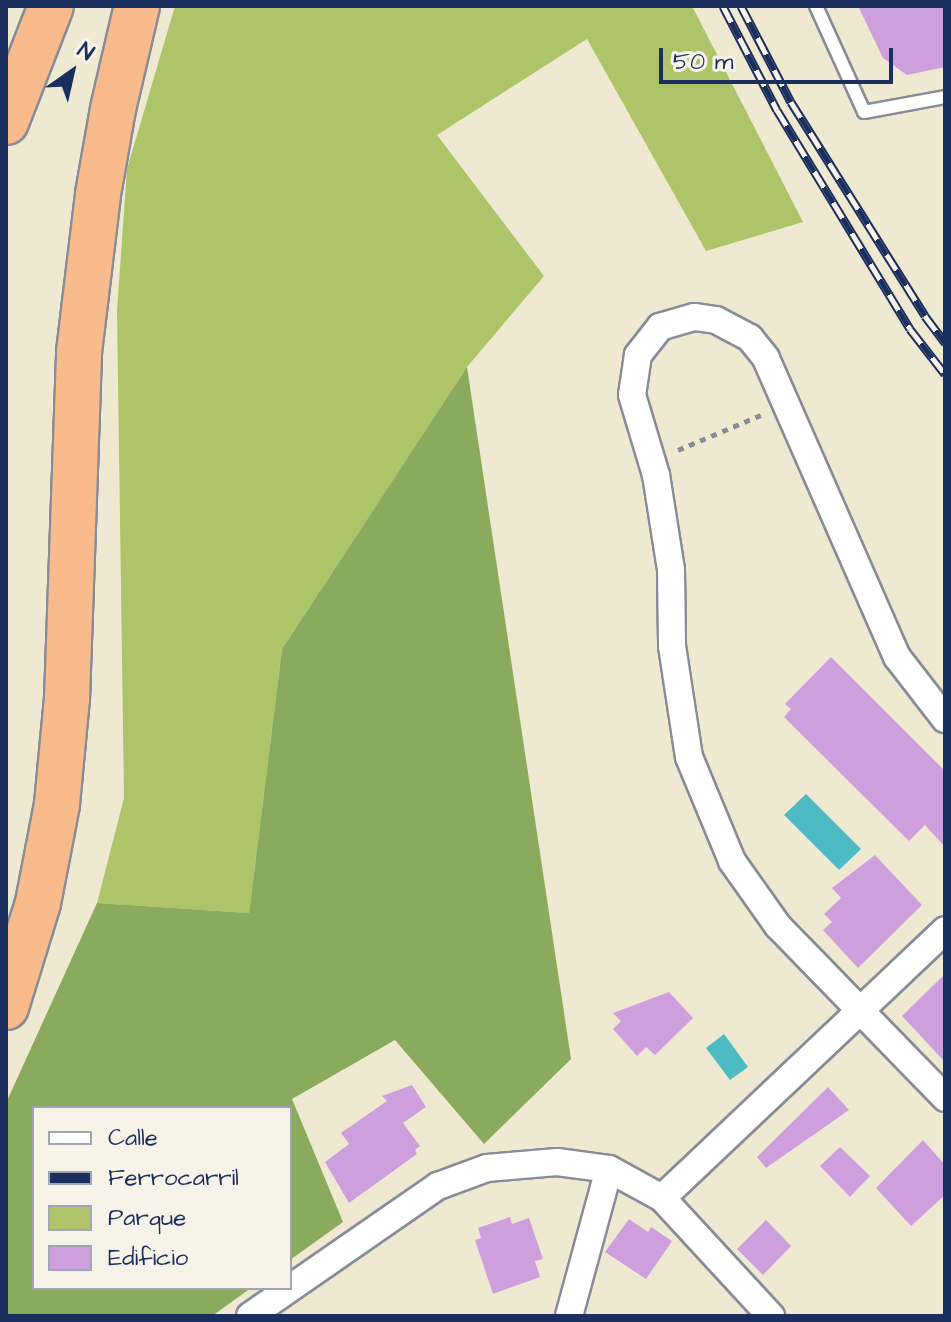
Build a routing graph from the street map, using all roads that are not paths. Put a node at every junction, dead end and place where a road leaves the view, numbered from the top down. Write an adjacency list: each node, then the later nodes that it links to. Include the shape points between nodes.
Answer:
1 (34, 6): 6 (highway)
2 (51, 6): 7 (highway)
3 (137, 6): 10 (highway, via 98,194 79,352 67,699 57,804 38,903)
4 (816, 6): 5 (lane, via 864,112)
5 (945, 97)
6 (6, 99)
7 (6, 122)
8 (945, 719): 11 (street, via 897,657 766,358 750,338 716,320 694,317 660,327 638,355 632,395 651,461 671,570 672,646 689,757 732,861 778,926)
9 (945, 930): 11 (street)
10 (6, 1007)
11 (861, 1011): 12 (street); 14 (street)
12 (945, 1098)
13 (609, 1169): 14 (street); 15 (street, via 557,1162 487,1168 438,1186); 18 (street)
14 (662, 1198): 19 (street)
15 (292, 1287)
16 (288, 1290): 17 (street)
17 (250, 1316)
18 (569, 1316)
19 (771, 1316)

